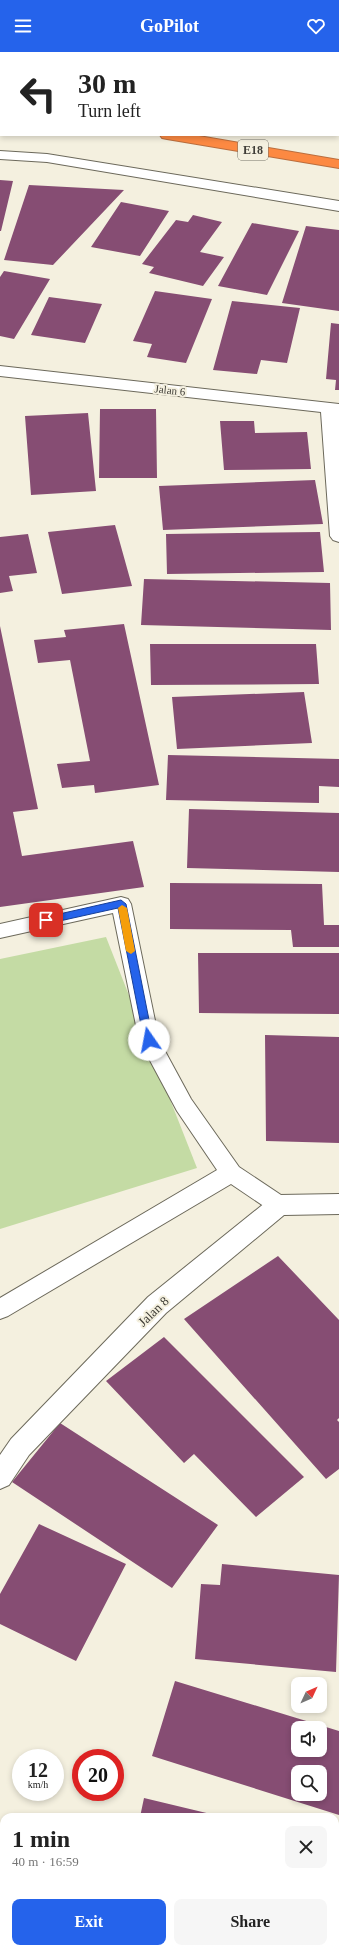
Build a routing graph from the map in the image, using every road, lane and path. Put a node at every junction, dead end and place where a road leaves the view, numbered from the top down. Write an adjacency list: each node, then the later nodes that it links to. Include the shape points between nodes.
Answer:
1 (174, 136): 3 (highway, E18)
2 (0, 155): 4 (street, via 47,158)
3 (339, 164)
4 (339, 206)
5 (0, 371): 6 (street, Jalan 6)
6 (334, 408): 7 (street)
7 (339, 536)
8 (0, 931): 9 (lane, via 121,904 149,1040 184,1105)
9 (231, 1173): 11 (lane); 12 (lane)
10 (339, 1204): 11 (street)
11 (278, 1205): 13 (street, Jalan 8, via 157,1305 20,1447)
12 (0, 1309)
13 (0, 1477)

